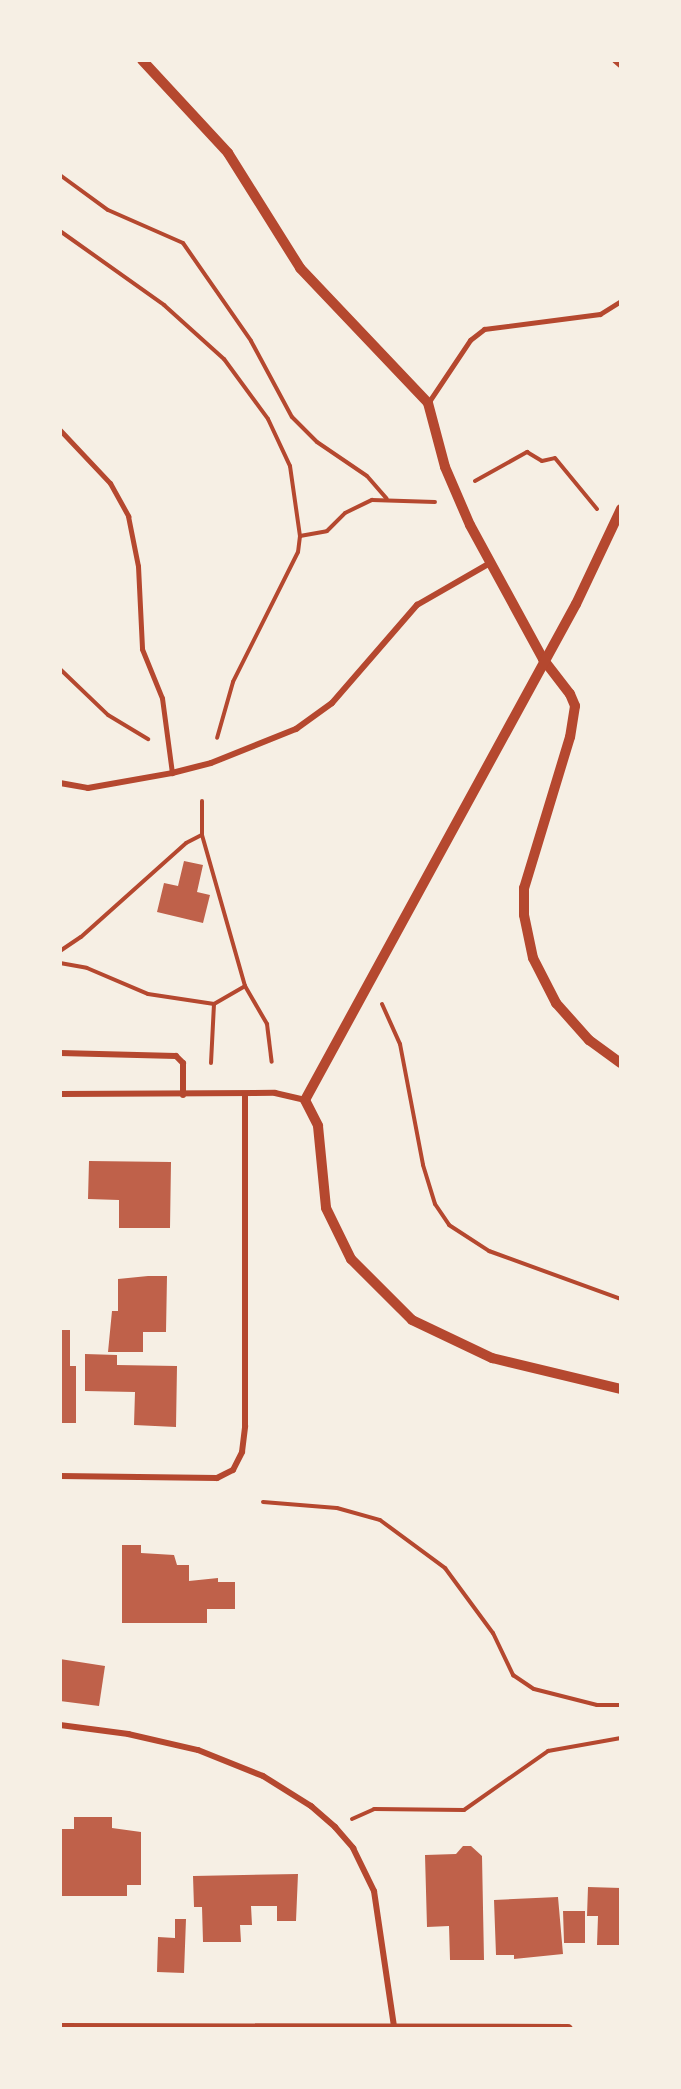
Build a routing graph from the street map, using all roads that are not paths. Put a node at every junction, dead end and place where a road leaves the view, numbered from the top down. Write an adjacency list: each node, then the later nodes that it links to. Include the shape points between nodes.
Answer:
1 (142, 60): 5 (street, via 228,153 300,268)
2 (614, 60): 3 (street)
3 (621, 66)
4 (621, 301): 5 (street, via 600,314 484,329 470,340)
5 (428, 403): 8 (street, via 454,492)
6 (60, 430): 10 (street, via 110,483 128,516 138,566 142,649 162,698)
7 (621, 509): 9 (street, via 576,604)
8 (489, 564): 9 (street, via 526,623); 10 (street, via 417,605 332,703 296,729 211,763)
9 (543, 659): 13 (street, via 575,706 570,737 524,888 528,939 543,980 570,1023); 17 (street)
10 (172, 773): 11 (street, via 88,788)
11 (60, 783)
12 (60, 1053): 15 (street, via 177,1056 183,1063)
13 (621, 1063)
14 (60, 1094): 15 (street)
15 (183, 1095): 16 (street)
16 (245, 1095): 17 (street, via 293,1095); 19 (street, via 242,1452 233,1470 217,1478)
17 (305, 1100): 18 (street, via 318,1126 326,1208 351,1259 412,1320 492,1358)
18 (621, 1389)
19 (60, 1476)
20 (60, 1725): 22 (street, via 128,1734 198,1750 263,1776 311,1806 335,1827 353,1848 374,1891)
21 (60, 2028): 22 (street)
22 (395, 2028): 23 (street)
23 (568, 2029)

